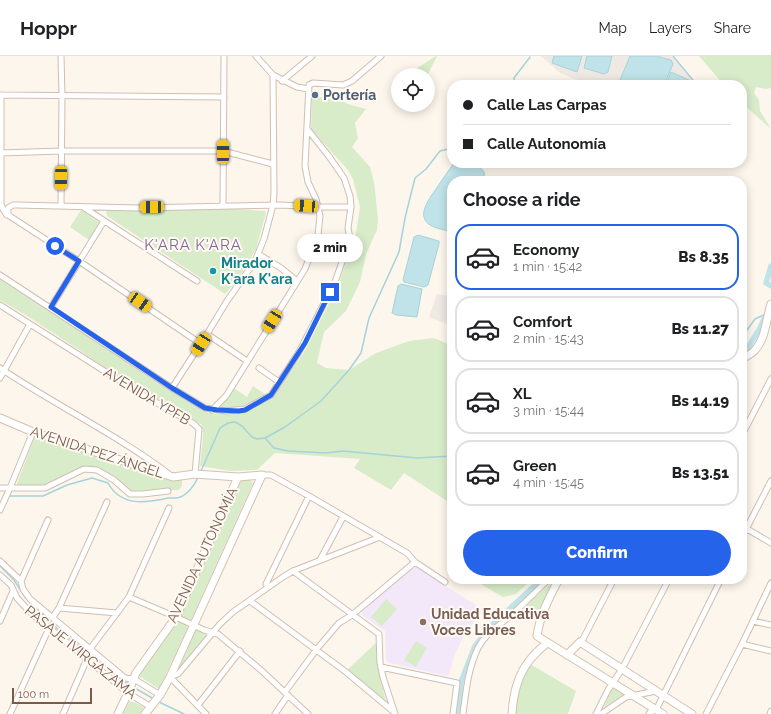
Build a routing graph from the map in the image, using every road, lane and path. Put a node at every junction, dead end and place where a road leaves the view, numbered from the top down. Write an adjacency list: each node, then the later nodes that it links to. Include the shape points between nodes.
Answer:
1 (61, 56): 10 (street)
2 (224, 56): 11 (street)
3 (256, 56): 6 (street)
4 (312, 56): 7 (street)
5 (381, 56): 8 (street, via 347,84 313,83)
6 (273, 75): 7 (street); 16 (street)
7 (282, 80): 8 (street)
8 (308, 89): 12 (street)
9 (1, 95): 10 (street); 14 (street)
10 (62, 96): 11 (street); 13 (street)
11 (224, 97): 15 (street)
12 (308, 130): 22 (street, via 306,175); 23 (street, via 344,178)
13 (62, 151): 14 (street); 15 (street); 18 (street)
14 (1, 152): 17 (street)
15 (223, 152): 16 (street); 19 (street)
16 (273, 164): 20 (street)
17 (1, 204): 24 (street)
18 (61, 205): 21 (street); 24 (street, via 13,205 8,208)
19 (223, 205): 20 (street); 21 (street, via 138,208)
20 (273, 205): 22 (street); 26 (street)
21 (82, 206): 25 (street)
22 (318, 207): 23 (street); 30 (street, via 318,235 305,269)
23 (351, 207): 44 (street, via 348,228 350,239 335,282 305,343)
24 (8, 214): 27 (street)
25 (104, 221): 27 (street); 29 (street)
26 (258, 254): 30 (street); 36 (street)
27 (79, 261): 32 (street); 37 (street)
28 (0, 274): 32 (street, AVENIDA YPFB)
29 (197, 281)
30 (297, 281): 39 (street)
31 (0, 305): 34 (street, AVENIDA YPFB)
32 (51, 307): 45 (street, AVENIDA YPFB)
33 (770, 307): 35 (street)
34 (30, 324): 41 (street); 50 (street, AVENIDA YPFB, via 194,424 199,429)
35 (768, 324): 38 (street, via 755,351)
36 (207, 334): 37 (street); 39 (street)
37 (201, 344): 45 (street)
38 (747, 356)
39 (248, 361): 46 (street, via 226,396)
40 (259, 368): 44 (street)
41 (2, 370): 42 (street); 52 (street, via 152,461)
42 (0, 378)
43 (771, 379): 48 (street)
44 (279, 382): 46 (street, via 271,395 245,410)
45 (172, 388): 46 (street, AVENIDA YPFB)
46 (212, 410)
47 (0, 418): 49 (street, AVENIDA PEZ ÁNGEL)
48 (747, 425)
49 (33, 432): 52 (street, AVENIDA PEZ ÁNGEL); 57 (street)
50 (199, 474): 52 (street, AVENIDA PEZ ÁNGEL); 53 (street)
51 (262, 475): 53 (street); 58 (street, via 271,475); 92 (street, AVENIDA AUTONOMÍA)
52 (173, 477)
53 (238, 478): 88 (street, AVENIDA AUTONOMÍA)
54 (771, 481): 64 (street)
55 (0, 488): 57 (street)
56 (168, 491): 57 (street, via 130,494 97,470 84,469 44,488)
57 (8, 493): 61 (street)
58 (309, 496): 62 (street); 81 (street, via 266,584)
59 (107, 502): 85 (street)
60 (169, 508): 83 (street)
61 (0, 510)
62 (343, 517): 66 (street); 68 (street)
63 (48, 520): 73 (street)
64 (747, 522)
65 (747, 529): 67 (street)
66 (380, 537): 68 (street); 70 (street, via 406,553)
67 (771, 543)
68 (320, 560): 71 (street)
69 (0, 561): 73 (street, PASAJE IVIRGAZAMA)
70 (415, 562): 74 (street); 87 (street)
71 (293, 571): 81 (street); 87 (street)
72 (0, 575): 82 (street, PASAJE IVIRGAZAMA)
73 (21, 581): 89 (street, PASAJE IVIRGAZAMA, via 30,599)
74 (445, 582)
75 (771, 583): 91 (street)
76 (544, 584): 129 (street, via 501,622 478,647 471,665)
77 (557, 584): 97 (street, via 545,605 536,636)
78 (611, 584): 96 (street)
79 (665, 584): 106 (street)
80 (719, 584): 114 (street)
81 (268, 588): 84 (street)
82 (14, 591): 90 (street); 94 (street, PASAJE IVIRGAZAMA, via 22,605)
83 (129, 597): 86 (street); 88 (street)
84 (250, 601): 95 (street, via 233,612); 100 (street)
85 (59, 608): 86 (street); 89 (street)
86 (117, 613): 99 (street)
87 (352, 615): 100 (street, via 339,623); 105 (street, via 379,634)
88 (176, 616): 92 (street); 108 (street, AVENIDA AUTONOMÍA)
89 (53, 617): 99 (street, PASAJE IVIRGAZAMA)
90 (0, 621)
91 (753, 621): 93 (street); 98 (street)
92 (194, 625): 95 (street); 107 (street, AVENIDA AUTONOMÍA)
93 (771, 625)
94 (49, 628): 104 (street, PASAJE IVIRGAZAMA); 121 (street)
95 (211, 633): 101 (street, via 218,634); 107 (street, via 178,674)
96 (580, 642): 103 (street); 106 (street)
97 (547, 643): 103 (street); 130 (street, via 523,670)
98 (742, 644): 102 (street); 135 (street)
99 (90, 649): 104 (street); 108 (street, PASAJE IVIRGAZAMA, via 125,678)
100 (316, 650): 112 (street); 120 (street)
101 (240, 651): 112 (street); 116 (street)
102 (771, 652)
103 (567, 655): 109 (street)
104 (87, 659): 111 (street, PASAJE IVIRGAZAMA); 122 (street)
105 (381, 668): 120 (street); 128 (street, via 457,683)
106 (622, 669): 109 (street); 110 (street)
107 (170, 677): 113 (street, AVENIDA AUTONOMÍA); 116 (street)
108 (134, 679): 111 (street, AVENIDA AUTONOMÍA); 113 (street, PASAJE IVIRGAZAMA)
109 (612, 683): 115 (street); 131 (street)
110 (656, 691): 114 (street); 115 (street)
111 (128, 693): 117 (street, PASAJE IVIRGAZAMA); 123 (street, AVENIDA AUTONOMÍA)
112 (286, 694): 126 (street); 127 (street)
113 (160, 695): 117 (street, AVENIDA AUTONOMÍA)
114 (664, 695): 119 (street); 134 (street)
115 (633, 696): 119 (street); 132 (street, via 626,697)
116 (198, 705): 125 (street)
117 (151, 707): 124 (street, AVENIDA AUTONOMÍA)
118 (771, 711): 136 (street)
119 (660, 712): 133 (street)
120 (394, 713)
121 (10, 714)
122 (63, 714)
123 (118, 714)
124 (145, 714)
125 (206, 714)
126 (275, 714)
127 (308, 714)
128 (454, 714)
129 (463, 714)
130 (512, 714)
131 (596, 714)
132 (600, 714)
133 (649, 714)
134 (692, 714)
135 (706, 714)
136 (770, 714)

